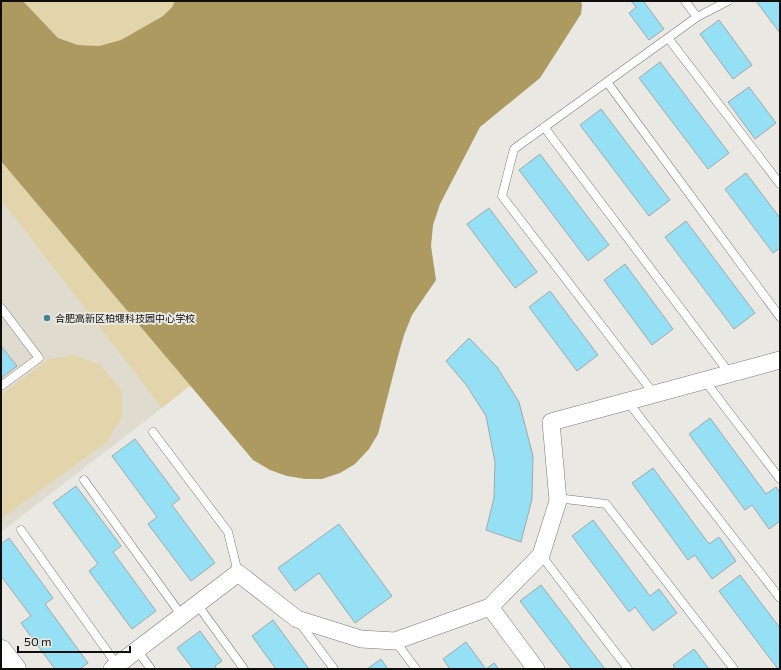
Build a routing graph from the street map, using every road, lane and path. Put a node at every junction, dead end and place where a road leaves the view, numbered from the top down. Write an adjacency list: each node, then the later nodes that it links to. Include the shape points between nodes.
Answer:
1 (685, 1): 3 (lane)
2 (728, 1): 3 (lane)
3 (697, 17): 4 (lane)
4 (668, 38): 5 (lane); 7 (lane)
5 (607, 82): 6 (lane); 9 (lane)
6 (544, 127): 11 (lane); 14 (lane, via 514,149 502,196)
7 (780, 184)
8 (1, 308): 13 (lane, via 39,358)
9 (780, 317)
10 (780, 360): 11 (street)
11 (730, 374): 12 (street)
12 (705, 381): 14 (street); 17 (lane)
13 (1, 386)
14 (654, 394): 15 (street)
15 (628, 402): 19 (street, via 551,422); 23 (lane)
16 (153, 432): 22 (lane, via 228,532)
17 (780, 479)
18 (84, 480): 26 (lane)
19 (557, 498): 21 (street); 39 (lane, via 606,504)
20 (21, 530): 31 (lane)
21 (541, 555): 25 (street); 38 (lane)
22 (238, 573): 24 (street); 27 (street)
23 (780, 598)
24 (197, 604): 26 (street); 34 (lane)
25 (490, 607): 28 (street); 37 (street)
26 (182, 616): 29 (street)
27 (297, 619): 28 (street, via 361,640); 35 (lane)
28 (395, 641): 36 (lane)
29 (137, 650): 31 (street); 33 (lane)
30 (1, 651): 32 (street)
31 (115, 667)
32 (15, 669)
33 (151, 669)
34 (244, 669)
35 (334, 669)
36 (416, 669)
37 (536, 669)
38 (628, 669)
39 (734, 669)

